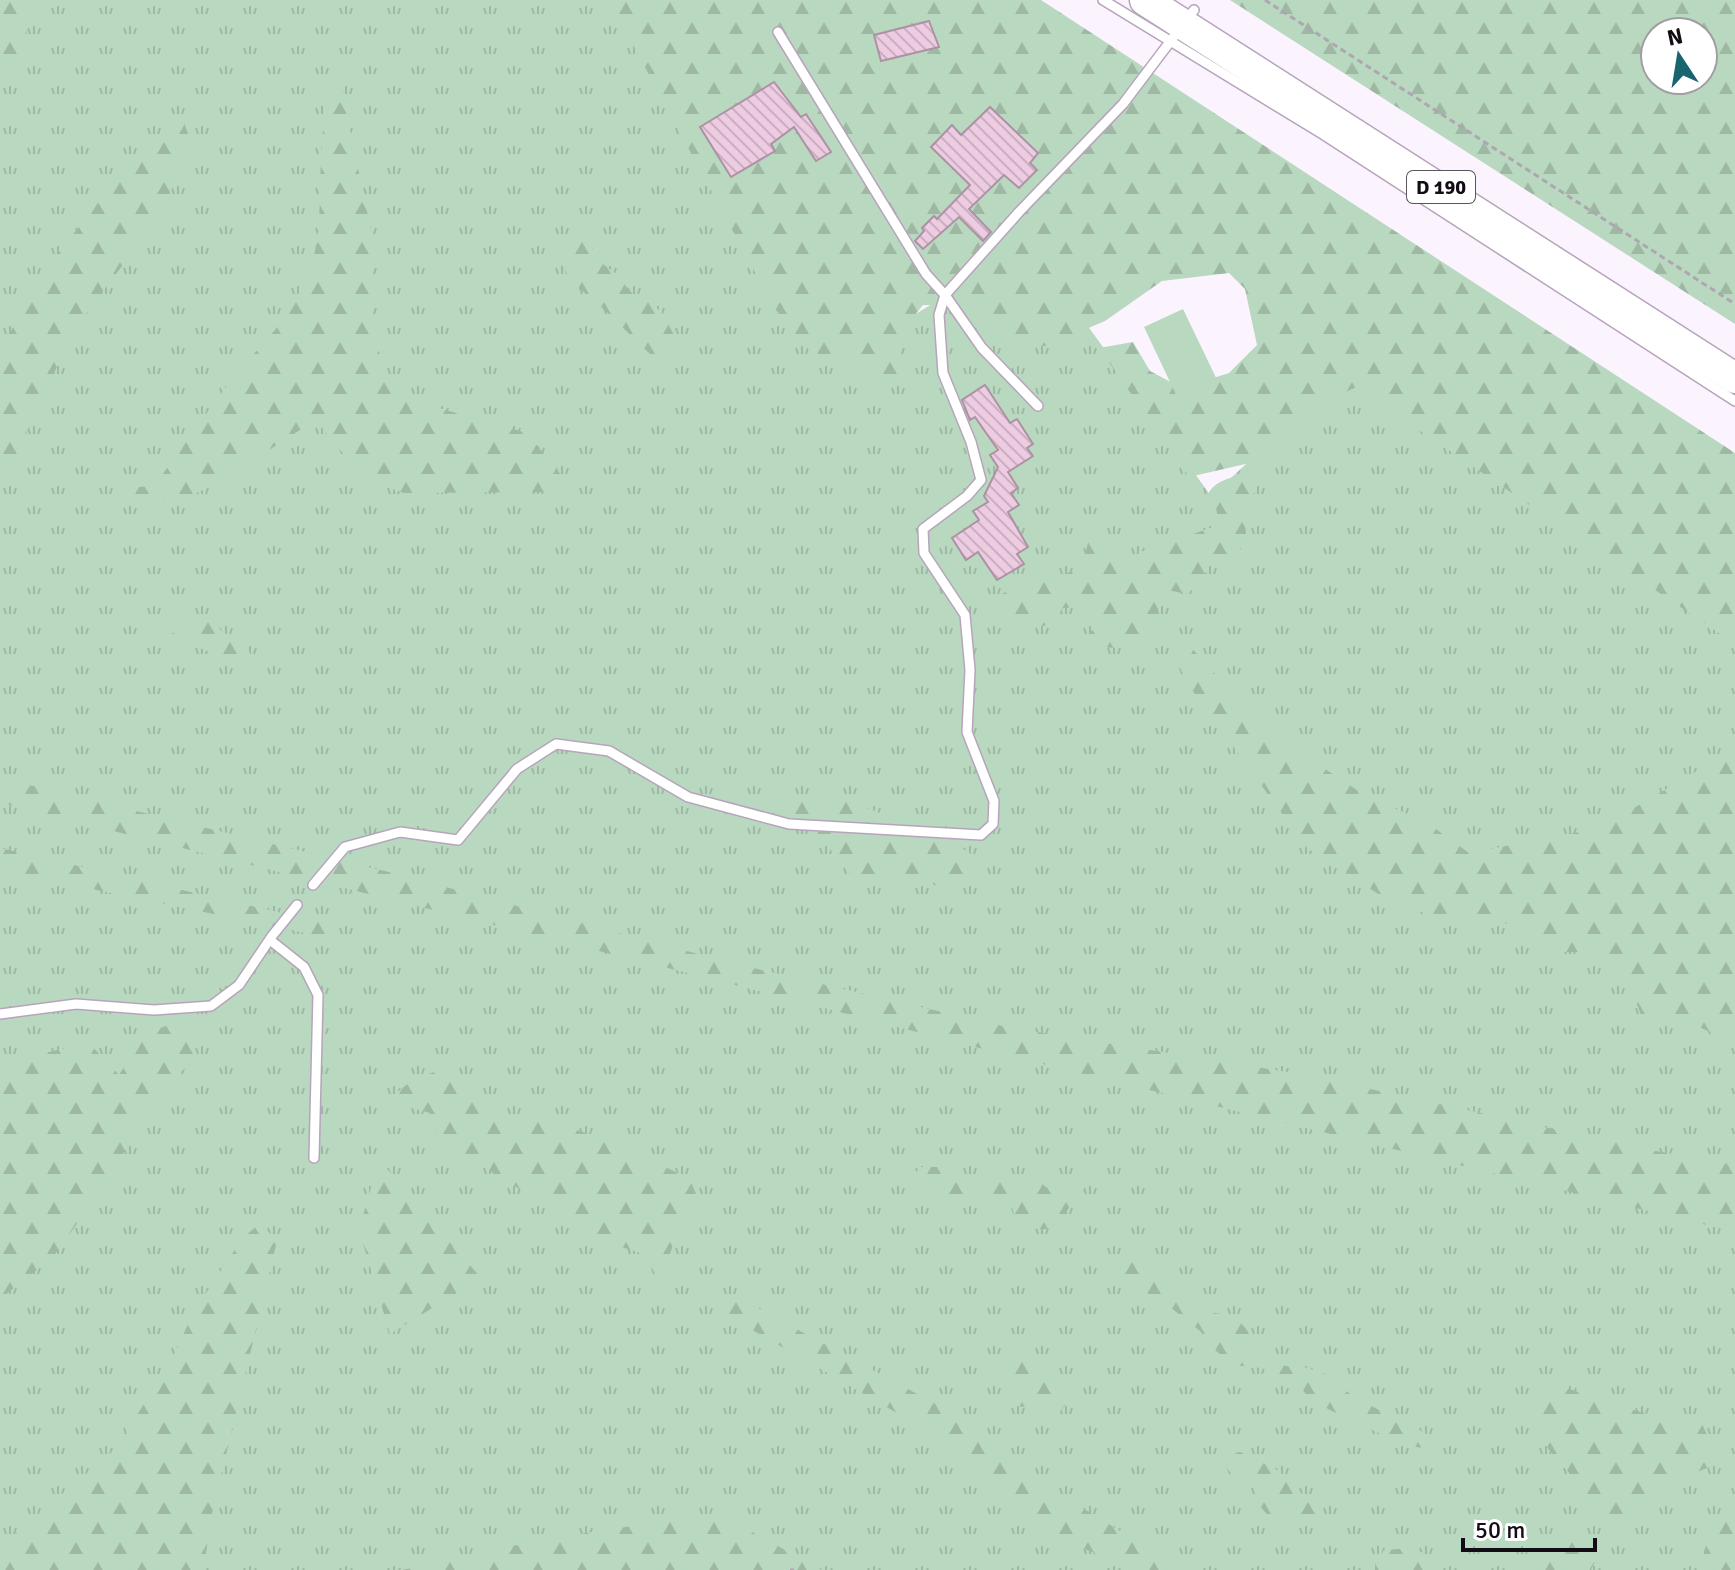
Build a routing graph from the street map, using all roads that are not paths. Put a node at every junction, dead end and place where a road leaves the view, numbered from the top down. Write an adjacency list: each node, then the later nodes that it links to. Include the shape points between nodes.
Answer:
1 (1103, 0): 3 (lane)
2 (1145, 0): 3 (main road, D 190)
3 (1181, 19): 5 (lane, via 1123,104); 6 (main road, D 190); 7 (main road, D 190); 8 (lane, via 1324,135)
4 (778, 32): 5 (lane, via 926,274)
5 (945, 295): 9 (lane, via 982,348); 10 (lane, via 939,315 943,373 981,480 923,529 924,553 965,615 970,670 967,732 994,801 993,824 981,835 789,824 688,797 609,751 556,744 517,769 458,840 400,832 345,847)
6 (1735, 361)
7 (1735, 378)
8 (1735, 401)
9 (1038, 406)
10 (313, 885)
11 (297, 905): 12 (lane)
12 (270, 940): 13 (lane, via 239,985 211,1006 154,1010 76,1004); 14 (lane, via 304,967 318,995)
13 (0, 1014)
14 (314, 1158)

